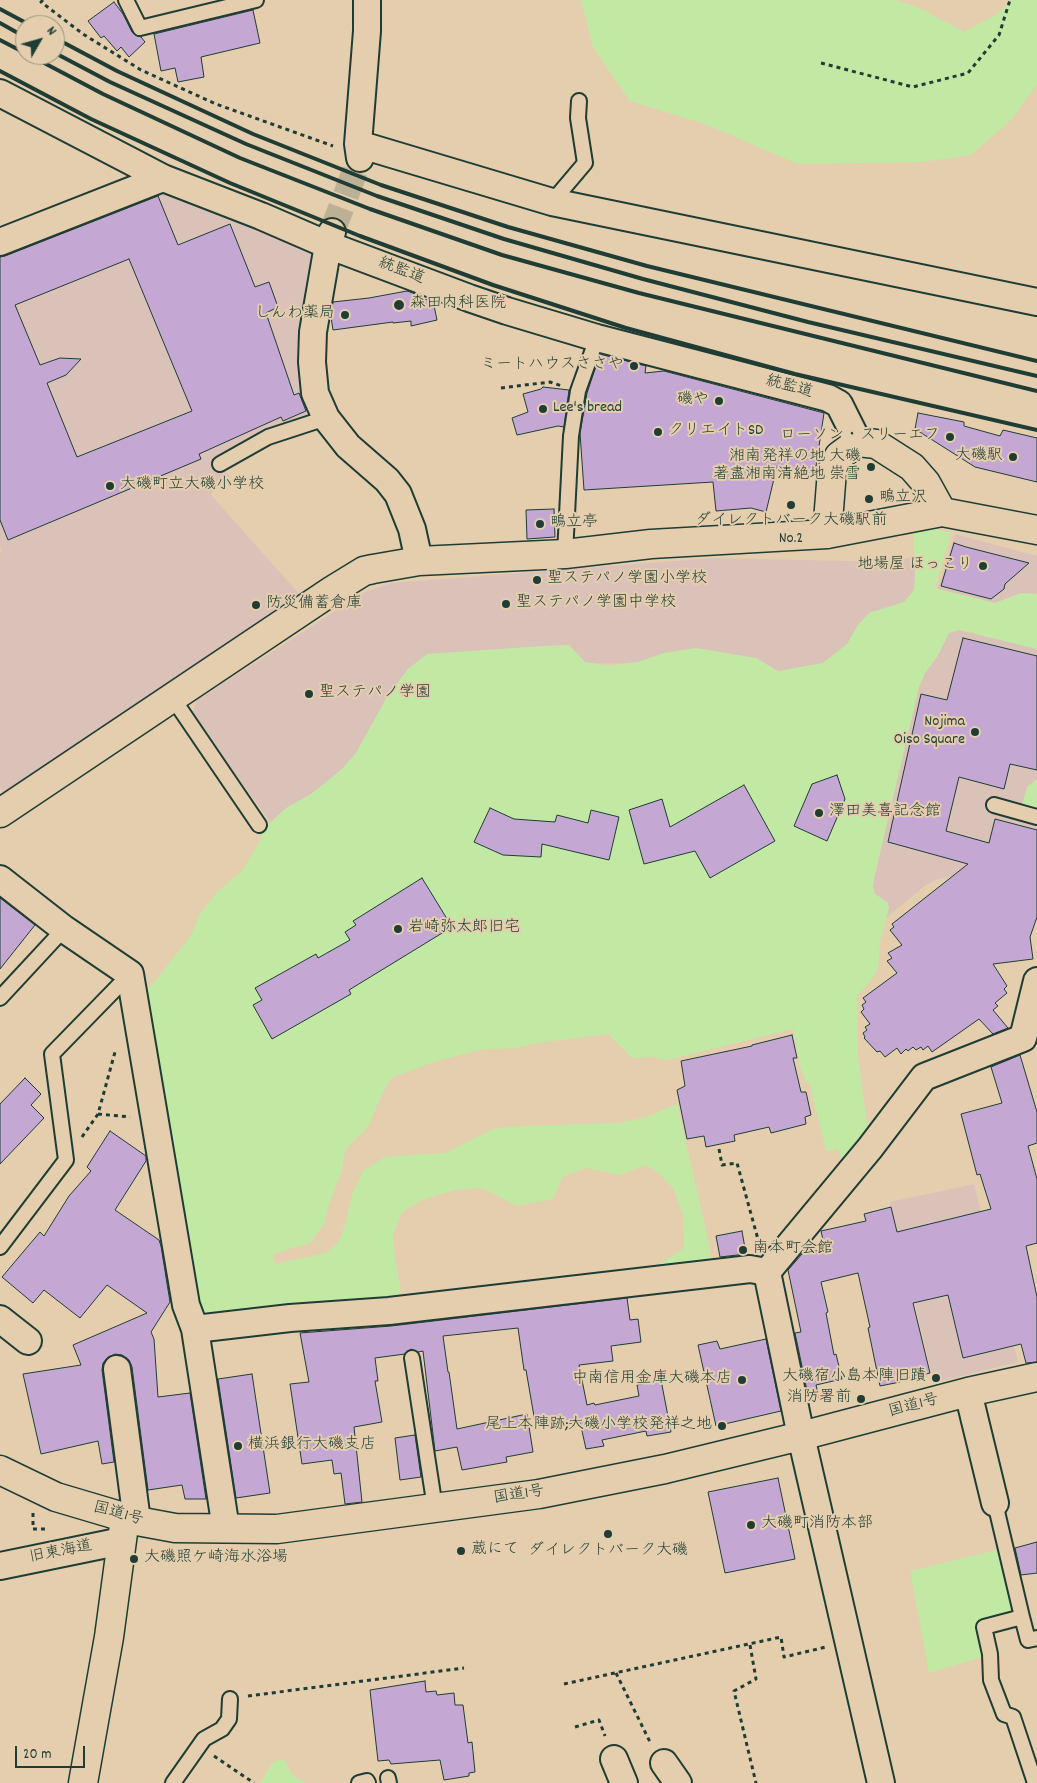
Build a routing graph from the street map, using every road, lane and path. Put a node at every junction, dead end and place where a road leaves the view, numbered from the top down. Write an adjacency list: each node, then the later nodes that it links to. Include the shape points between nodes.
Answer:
1 (43, 0): 9 (path, via 40,2 84,34 149,74 216,104 332,146 348,142)
2 (126, 0): 3 (lane, via 140,28)
3 (256, 0)
4 (367, 0): 9 (street, via 368,31)
5 (1010, 0): 6 (path, via 999,35 968,73 913,87)
6 (821, 63)
7 (0, 93): 10 (street, 統監道)
8 (579, 101): 11 (lane, via 578,118 585,163)
9 (359, 151): 11 (street)
10 (163, 178): 12 (street, 統監道); 13 (street)
11 (552, 202): 14 (street)
12 (330, 239): 15 (street, 統監道, via 507,311); 18 (street, via 313,332 312,362 315,393)
13 (0, 242)
14 (1037, 302)
15 (597, 338): 17 (lane); 19 (street, 統監道, via 828,398 839,404)
16 (501, 388): 17 (path, via 550,382)
17 (578, 390): 24 (lane, via 571,436)
18 (326, 418): 20 (lane, via 268,437); 25 (street, via 348,446 398,494 412,529)
19 (858, 442): 21 (main road, via 876,444 912,467 926,483); 23 (main road, via 839,456 832,471)
20 (220, 464)
21 (942, 512): 22 (main road); 23 (main road)
22 (1037, 530)
23 (828, 534): 24 (main road, via 651,544)
24 (565, 554): 25 (main road)
25 (419, 561): 26 (main road, via 364,571)
26 (172, 697): 28 (main road); 30 (lane)
27 (994, 805): 29 (lane)
28 (0, 813)
29 (1037, 817)
30 (259, 825)
31 (0, 879): 32 (street)
32 (64, 929): 33 (street); 35 (lane)
33 (130, 974): 39 (lane, via 52,1054 66,1160); 42 (street, via 186,1305)
34 (1037, 981): 40 (street, via 1024,1038 924,1077)
35 (0, 998)
36 (115, 1052): 37 (path, via 98,1114)
37 (130, 1117)
38 (719, 1149): 40 (path, via 722,1165 737,1163)
39 (0, 1247)
40 (767, 1272): 42 (street, via 750,1269 396,1310); 48 (street)
41 (0, 1319): 43 (street)
42 (194, 1329): 55 (street)
43 (28, 1341)
44 (412, 1358): 51 (lane)
45 (117, 1369): 53 (street)
46 (1037, 1377): 47 (main road, 国道1号)
47 (968, 1392): 48 (main road, 国道1号); 50 (street)
48 (801, 1436): 51 (main road, 国道1号, via 656,1471 539,1494); 59 (street)
49 (0, 1470): 53 (main road, 国道1号)
50 (995, 1503): 57 (lane)
51 (435, 1508): 55 (main road, 国道1号, via 277,1529)
52 (34, 1512): 54 (path, via 33,1528)
53 (128, 1526): 55 (main road, 国道1号); 56 (street, 旧東海道); 69 (main road)
54 (51, 1529)
55 (226, 1529)
56 (0, 1566)
57 (1022, 1618): 58 (lane, via 1028,1640); 77 (lane, via 984,1627 990,1654 990,1680 1004,1714 1013,1717)
58 (1037, 1638)
59 (848, 1642): 60 (path, via 784,1657 781,1637); 76 (street)
60 (750, 1645): 62 (path); 75 (path, via 756,1679 734,1691)
61 (464, 1668): 64 (path)
62 (616, 1673): 63 (path); 68 (path, via 648,1738)
63 (564, 1684)
64 (230, 1699): 66 (lane, via 229,1718 222,1729 204,1739)
65 (575, 1727): 67 (path, via 599,1720)
66 (199, 1746): 70 (lane); 71 (path)
67 (614, 1759): 74 (street)
68 (671, 1773)
69 (83, 1783)
70 (173, 1783)
71 (254, 1783)
72 (359, 1783): 73 (lane)
73 (368, 1783)
74 (624, 1783)
75 (756, 1783)
76 (881, 1783)
77 (1035, 1783)

